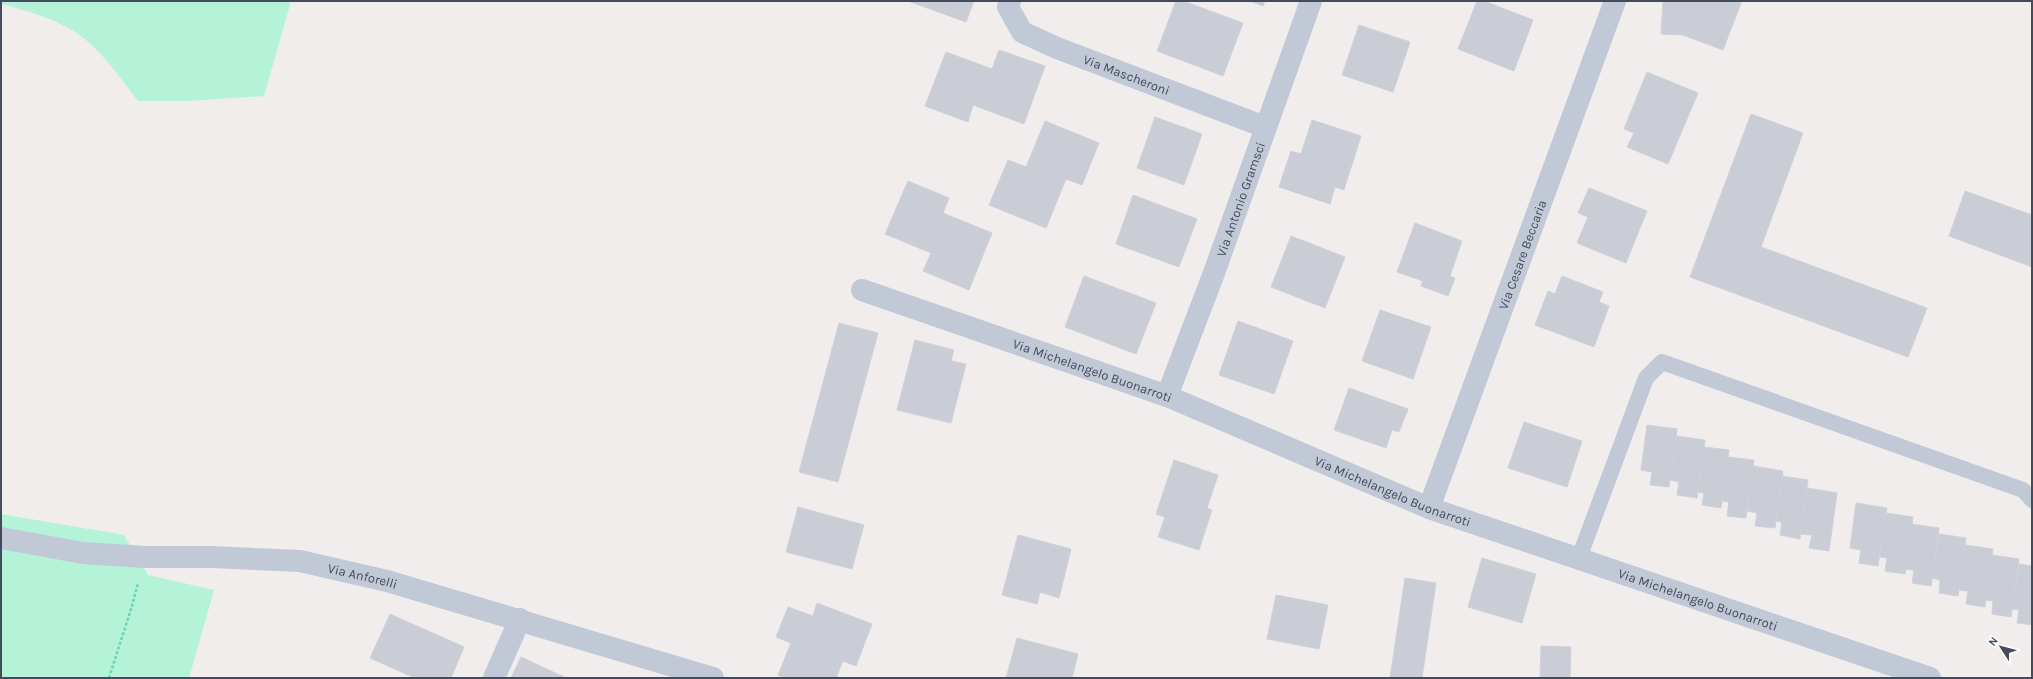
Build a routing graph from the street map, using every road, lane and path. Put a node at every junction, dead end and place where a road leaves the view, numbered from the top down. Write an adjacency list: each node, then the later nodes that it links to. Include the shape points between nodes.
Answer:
1 (1010, 1): 4 (street, Via Mascheroni, via 1008,7 1022,32 1057,48)
2 (1311, 1): 4 (street, Via Antonio Gramsci)
3 (1615, 1): 8 (street, Via Cesare Beccaria)
4 (1265, 127): 6 (street, Via Antonio Gramsci, via 1214,273)
5 (862, 290): 6 (street, Via Michelangelo Buonarroti)
6 (1167, 396): 8 (street, Via Michelangelo Buonarroti)
7 (2032, 500): 11 (lane, via 2023,490 1662,362 1646,378)
8 (1429, 508): 11 (street, Via Michelangelo Buonarroti)
9 (1, 538): 10 (street, Via Anforelli, via 83,553)
10 (144, 557): 12 (street, Via Anforelli, via 300,561 387,580); 13 (path, via 132,606)
11 (1579, 558): 16 (street, Via Michelangelo Buonarroti)
12 (520, 619): 14 (street); 15 (street, Via Anforelli)
13 (108, 678)
14 (494, 678)
15 (713, 678)
16 (1930, 678)

